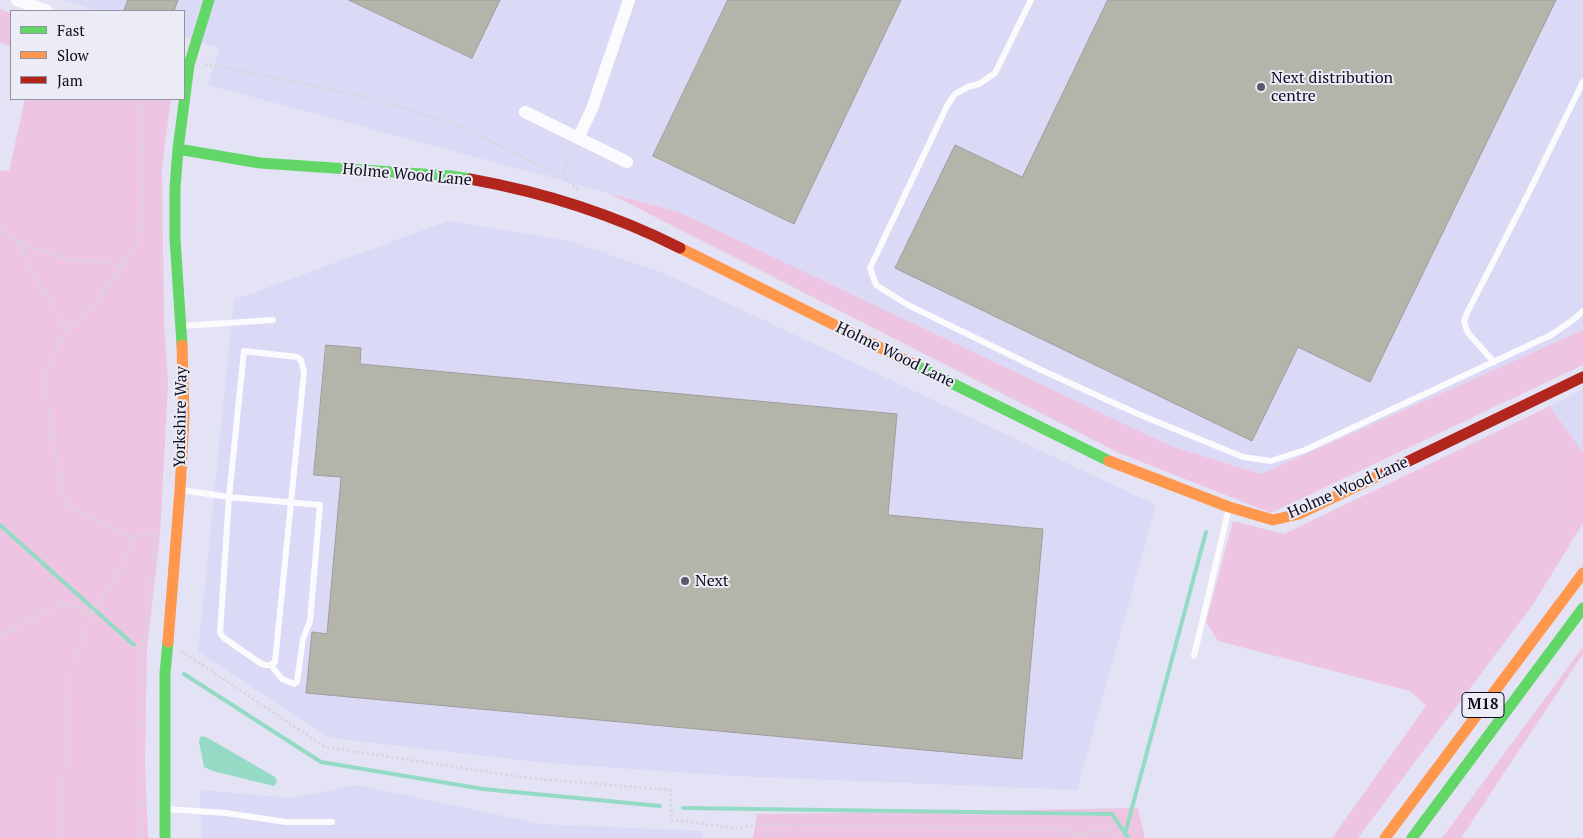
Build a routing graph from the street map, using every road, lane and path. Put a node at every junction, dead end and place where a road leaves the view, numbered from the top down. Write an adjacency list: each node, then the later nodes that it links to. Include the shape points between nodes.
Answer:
1 (17, 0): 5 (street)
2 (209, 0): 6 (main road, Yorkshire Way)
3 (629, 0): 11 (street, via 592,109)
4 (1031, 0): 23 (lane, via 995,73 956,94 947,106 870,268 876,285 908,305 1138,414 1244,457 1271,461 1305,450)
5 (44, 10)
6 (186, 64): 14 (path, via 207,64 359,96 455,124)
7 (1583, 82): 23 (lane, via 1464,322 1468,333)
8 (142, 100): 18 (path, via 143,204 137,244)
9 (183, 100): 12 (main road, Yorkshire Way)
10 (525, 112): 11 (street)
11 (578, 138): 13 (street); 14 (path)
12 (178, 149): 15 (main road, Holme Wood Lane, via 260,163 451,176 503,185); 21 (main road, Yorkshire Way, via 175,239)
13 (627, 162)
14 (562, 176): 15 (path, via 588,199)
15 (588, 209): 28 (main road, Holme Wood Lane, via 664,240 1119,466)
16 (0, 228): 17 (path)
17 (17, 242): 18 (path, via 68,259); 22 (path)
18 (123, 265): 22 (path, via 95,304)
19 (1583, 311): 23 (lane, via 1551,335)
20 (273, 320): 21 (lane)
21 (181, 326): 25 (main road, Yorkshire Way, via 184,416)
22 (65, 331): 31 (path, via 46,370 49,416 63,496 74,510)
23 (1494, 362)
24 (1583, 376): 28 (main road, Holme Wood Lane, via 1299,514 1273,520)
25 (180, 490): 26 (lane); 30 (main road, Yorkshire Way)
26 (229, 497): 27 (lane); 27 (lane, via 244,351 297,356 303,365); 38 (lane, via 220,633 260,663)
27 (291, 502): 38 (lane, via 275,662); 38 (lane, via 320,504 310,621 303,639 296,684 282,678)
28 (1229, 507): 37 (lane)
29 (156, 534): 30 (path); 31 (path); 44 (path, via 142,652 138,761)
30 (176, 534): 36 (main road, Yorkshire Way)
31 (133, 538): 34 (path, via 114,581)
32 (1583, 573): 49 (main road, M18)
33 (1583, 608): 50 (main road, M18)
34 (91, 614): 35 (path, via 63,603); 43 (path, via 70,673)
35 (0, 636)
36 (166, 649): 39 (main road, Yorkshire Way); 41 (path, via 182,651 325,747 528,778 670,790 672,820 737,828)
37 (1194, 656)
38 (271, 665)
39 (164, 809): 40 (lane, via 226,813 286,822); 45 (main road, Yorkshire Way)
40 (332, 822)
41 (767, 824): 42 (path, via 1059,829); 46 (path)
42 (1078, 834): 47 (path); 48 (path, via 1106,830)
43 (60, 838)
44 (142, 838)
45 (165, 838)
46 (768, 838)
47 (1077, 838)
48 (1116, 838)
49 (1385, 838)
50 (1412, 838)

